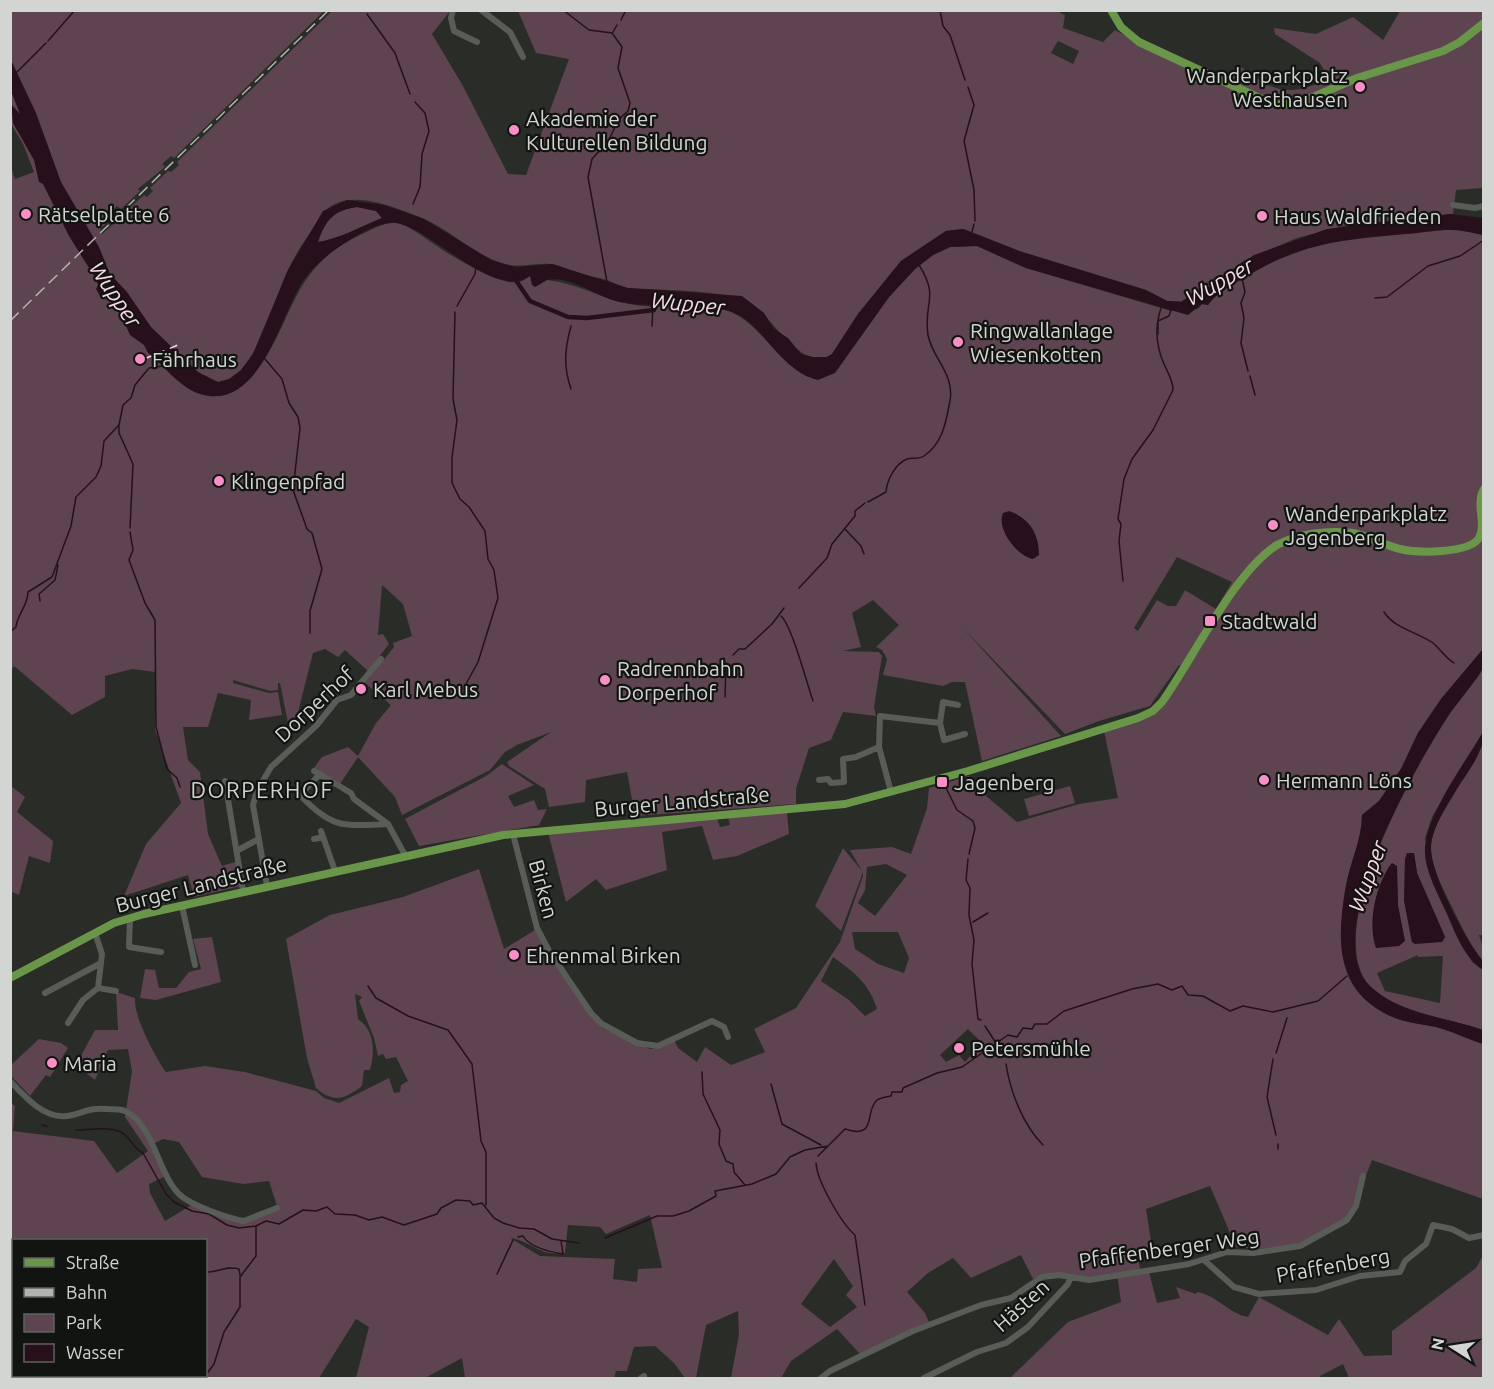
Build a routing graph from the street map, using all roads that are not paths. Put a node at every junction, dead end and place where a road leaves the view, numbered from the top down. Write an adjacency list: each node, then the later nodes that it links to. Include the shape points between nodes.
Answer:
1 (453, 10): 5 (street, via 454,31)
2 (481, 10): 6 (street, via 510,32)
3 (1111, 10): 4 (main road, via 1121,27 1139,42 1266,101 1287,104 1443,51)
4 (1484, 23)
5 (477, 42)
6 (522, 57)
7 (1453, 205): 8 (street)
8 (1484, 206)
9 (1484, 489): 17 (main road, Burger Landstraße, via 1480,499 1480,536 1466,547 1407,550 1365,536 1338,533 1301,536 1281,543 1247,572 1153,711 1019,756)
10 (381, 659): 21 (street, Dorperhof, via 351,695 337,700 319,723 271,767 253,800)
11 (958, 705): 12 (street, via 943,702)
12 (940, 723): 13 (street, via 944,740); 14 (street, via 881,715)
13 (965, 734)
14 (879, 747): 15 (street, via 843,759 844,782); 17 (street)
15 (819, 780)
16 (225, 781): 22 (street)
17 (891, 792): 19 (main road, Burger Landstraße, via 829,807)
18 (388, 824): 18 (street, via 351,793 317,772 300,795 322,817 342,825); 23 (street)
19 (513, 834): 23 (main road, Burger Landstraße); 38 (street, Birken, via 537,928 596,1019 639,1044 656,1046 712,1021 724,1027)
20 (314, 839): 24 (street, via 322,834)
21 (257, 840): 22 (street); 25 (street, Dorperhof)
22 (238, 850): 26 (street)
23 (405, 855): 24 (main road, Burger Landstraße)
24 (335, 871): 25 (main road, Burger Landstraße)
25 (267, 886): 26 (main road, Burger Landstraße)
26 (243, 891): 27 (main road, Burger Landstraße)
27 (182, 906): 28 (main road, Burger Landstraße); 32 (street)
28 (130, 918): 29 (main road, Burger Landstraße); 30 (street, via 129,947)
29 (95, 933): 31 (street); 33 (main road, Burger Landstraße)
30 (161, 952)
31 (101, 963): 34 (street); 36 (street)
32 (195, 965)
33 (10, 978)
34 (98, 988): 35 (street); 37 (street, via 83,1000)
35 (116, 991)
36 (45, 993)
37 (68, 1023)
38 (728, 1037)
39 (10, 1081): 41 (street, via 28,1100 56,1115 69,1116 88,1109 127,1112 149,1138 175,1190 189,1201 244,1221)
40 (1363, 1176): 43 (street, Pfaffenberger Weg, via 1356,1206 1339,1227 1300,1246 1252,1253 1227,1252)
41 (277, 1208)
42 (1484, 1235): 43 (street, Pfaffenberg, via 1469,1238 1433,1224 1426,1244 1405,1261 1400,1272 1360,1276 1306,1291 1259,1294 1242,1290)
43 (1204, 1260): 44 (street, Pfaffenberger Weg, via 1089,1280)
44 (1070, 1278): 45 (street, Pfaffenberger Weg, via 1055,1275 1037,1279 1011,1298 913,1331); 46 (street, Hästen, via 1028,1327 1006,1343 976,1352)
45 (821, 1378)
46 (924, 1378)

